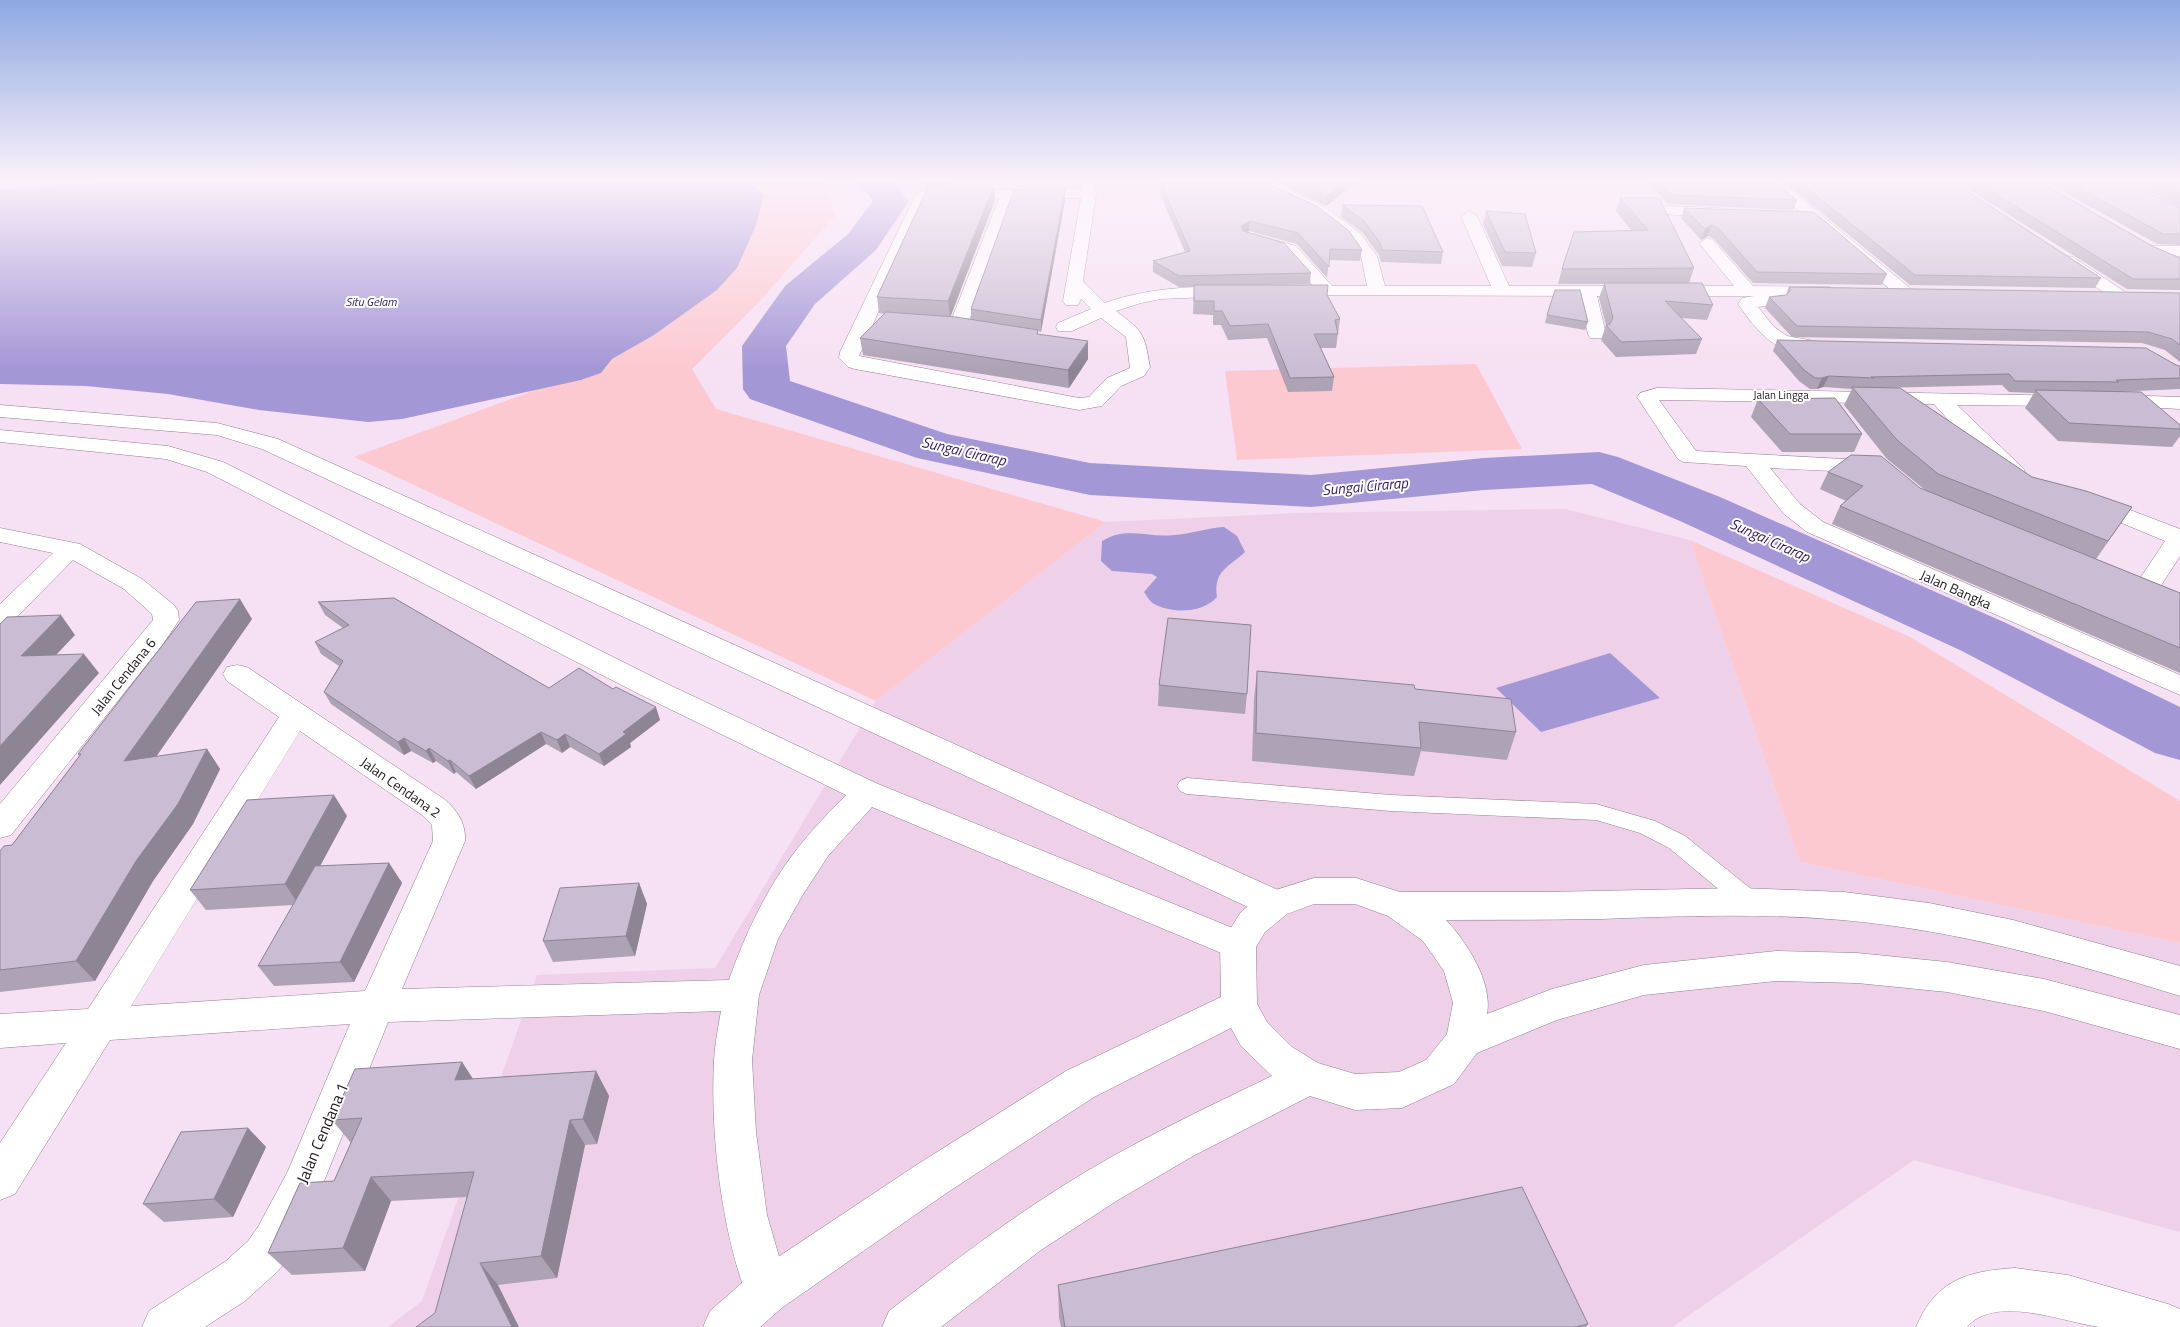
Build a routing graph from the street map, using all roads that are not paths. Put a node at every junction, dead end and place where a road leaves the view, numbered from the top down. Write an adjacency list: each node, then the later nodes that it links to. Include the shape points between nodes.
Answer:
1 (900, 244): 28 (street)
2 (985, 244): 31 (street)
3 (1081, 244): 14 (street)
4 (1272, 244): 15 (street, via 1290,249)
5 (1359, 244): 16 (street, via 1369,256)
6 (1481, 244): 17 (street)
7 (1708, 244): 23 (street)
8 (1846, 244): 21 (street, via 1907,298)
9 (2140, 244): 10 (street)
10 (2152, 251): 11 (street); 13 (street)
11 (2180, 251)
12 (2057, 255): 25 (street)
13 (2180, 266)
14 (1076, 283): 26 (street); 32 (street)
15 (1327, 290): 16 (street); 19 (street)
16 (1377, 290): 17 (street)
17 (1502, 290): 20 (street)
18 (1248, 291): 26 (street, via 1166,293 1137,298)
19 (1275, 291)
20 (1587, 291): 23 (street); 34 (street)
21 (1874, 292)
22 (2092, 296): 25 (street)
23 (1747, 297): 24 (street, via 1748,302); 36 (street, via 1772,337 1782,343)
24 (1843, 297)
25 (2130, 302): 27 (street)
26 (1102, 310): 28 (street, via 1135,336 1140,367 1137,372 1114,382 1095,402 1086,404 855,363 849,355); 32 (street)
27 (2110, 311)
28 (865, 320): 29 (street)
29 (883, 321)
30 (940, 325): 31 (street)
31 (958, 326): 33 (street)
32 (1065, 327): 35 (street)
33 (978, 330)
34 (1597, 334)
35 (1052, 340)
36 (1827, 346)
37 (1824, 395): 38 (street, Jalan Lingga); 41 (street); 44 (street, Jalan Lingga, via 1652,394 1647,397 1688,456)
38 (1939, 398): 39 (street, Jalan Lingga); 45 (street, via 1997,457)
39 (2180, 403)
40 (0, 411): 59 (street, via 217,430 270,444)
41 (1842, 419)
42 (0, 436): 56 (street, via 168,453 215,467 649,687)
43 (1860, 443): 44 (street, Jalan Lingga, via 1884,472)
44 (1754, 462): 53 (street, Jalan Bangka, via 1792,509 1815,527)
45 (2033, 479)
46 (2075, 496): 48 (street)
47 (0, 535): 49 (street, Jalan Cendana 6)
48 (2180, 538): 50 (street)
49 (71, 549): 51 (street); 57 (street, Jalan Cendana 6, via 133,584 165,611 166,620)
50 (2144, 592)
51 (0, 619)
52 (237, 674): 54 (street, Jalan Cendana 2)
53 (2180, 686)
54 (296, 714): 64 (street, Jalan Cendana 2, via 448,820 449,841); 66 (street)
55 (1186, 786): 58 (lane, via 1391,803 1596,812 1646,827 1676,842)
56 (867, 792): 61 (street); 63 (street, via 817,846 790,887 762,936)
57 (0, 826)
58 (1748, 900): 60 (street, via 1567,906); 62 (street, via 1924,915 2032,940)
59 (1275, 904): 60 (street, via 1314,891 1356,891); 61 (street, via 1253,922)
60 (1400, 906): 69 (street, via 1435,931 1460,965 1471,1003)
61 (1238, 945): 65 (street)
62 (2180, 981)
63 (741, 995): 64 (street); 72 (street, via 733,1060 736,1132 746,1215)
64 (376, 1006): 66 (street); 73 (street, Jalan Cendana 1, via 293,1204 272,1243 249,1269)
65 (1239, 1006): 70 (street, via 1254,1034 1279,1059); 72 (street, via 1080,1084 933,1178)
66 (101, 1024): 67 (street); 71 (street)
67 (0, 1030)
68 (2180, 1032): 69 (street, via 2044,995 1947,977 1858,968 1776,966 1644,980 1552,1005)
69 (1464, 1041): 70 (street, via 1440,1072 1402,1090 1355,1092)
70 (1308, 1078): 75 (street, via 1102,1185 985,1264)
71 (0, 1180)
72 (767, 1291): 74 (street)
73 (165, 1327)
74 (726, 1327)
75 (905, 1327)
76 (1938, 1327): 77 (street, via 1966,1298 1990,1292 2030,1291 2080,1300)
77 (2168, 1327)

